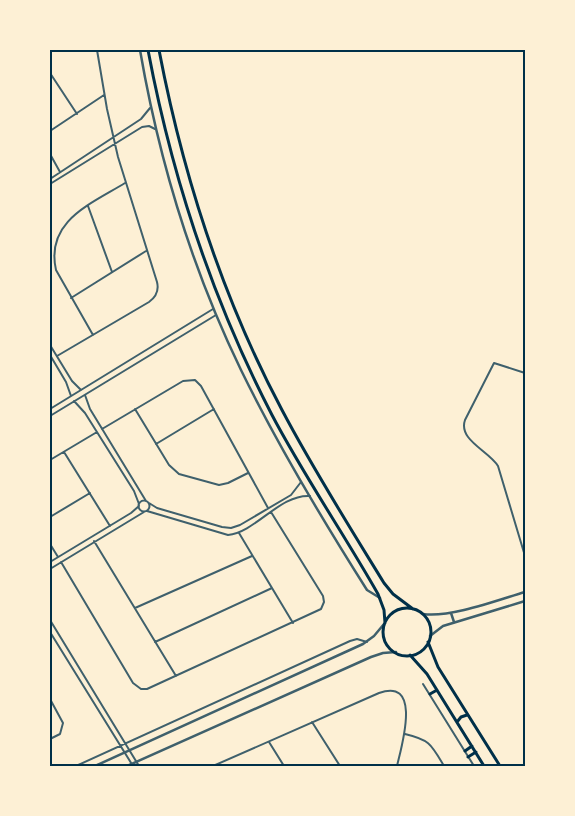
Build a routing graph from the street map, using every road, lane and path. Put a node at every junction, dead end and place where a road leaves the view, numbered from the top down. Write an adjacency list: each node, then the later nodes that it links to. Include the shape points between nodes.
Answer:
1 (97, 50): 6 (street)
2 (140, 50): 7 (street)
3 (148, 50): 19 (main road, via 164,127)
4 (159, 50): 20 (main road, via 179,144)
5 (50, 73): 8 (street)
6 (104, 95): 8 (street); 11 (street)
7 (150, 108): 9 (street); 11 (street, via 141,119)
8 (77, 114): 10 (street)
9 (155, 129): 12 (street, via 142,126); 26 (street, via 183,223)
10 (50, 131)
11 (113, 138): 12 (street); 14 (street)
12 (114, 143): 16 (street); 17 (street)
13 (50, 154): 14 (street)
14 (61, 172): 15 (street)
15 (50, 179)
16 (125, 183): 18 (street); 22 (street)
17 (50, 184)
18 (88, 206): 24 (street); 25 (street, via 71,217 55,245 56,270)
19 (194, 233): 20 (main road); 23 (main road)
20 (203, 233): 21 (main road)
21 (207, 247): 23 (main road); 74 (main road, via 286,418 387,587)
22 (146, 251): 24 (street); 28 (street, via 158,285 155,297)
23 (201, 251): 71 (main road, via 222,309 273,416)
24 (112, 273): 25 (street)
25 (71, 298): 28 (street)
26 (214, 309): 27 (street); 34 (street)
27 (216, 315): 35 (street); 50 (street, via 265,419)
28 (92, 335): 31 (street)
29 (50, 345): 31 (street)
30 (50, 355): 32 (street)
31 (57, 356): 34 (street, via 72,381)
32 (51, 360): 36 (street)
33 (525, 372): 64 (street, via 494,362 463,427 468,437 498,466)
34 (82, 390): 36 (street)
35 (85, 394): 38 (street); 44 (street, via 88,406)
36 (71, 396): 40 (street)
37 (525, 400): 39 (street)
38 (74, 401): 43 (street); 45 (street)
39 (525, 407)
40 (50, 409)
41 (135, 409): 42 (street, via 191,379 201,386); 44 (street); 46 (street)
42 (214, 409): 46 (street); 49 (street)
43 (50, 416)
44 (102, 429): 53 (street)
45 (97, 432): 47 (street); 54 (street, via 134,491)
46 (156, 444): 49 (street, via 178,474 219,485)
47 (64, 452): 48 (street); 51 (street)
48 (50, 460)
49 (249, 473): 55 (street)
50 (301, 482): 52 (street); 55 (street, via 291,494)
51 (90, 493): 58 (street); 59 (street)
52 (310, 496): 57 (street, via 294,498); 71 (street, via 367,590)
53 (147, 502): 54 (street); 55 (street, via 157,508 228,528); 56 (street, via 149,508)
54 (139, 505): 56 (street); 59 (street)
55 (268, 508)
56 (146, 511): 60 (street, via 224,535); 61 (street)
57 (271, 512): 60 (street); 79 (street, via 324,599 318,611)
58 (50, 517)
59 (110, 526): 65 (street)
60 (238, 532): 63 (street)
61 (94, 542): 67 (street); 73 (street)
62 (50, 544): 65 (street)
63 (252, 556): 69 (street); 73 (street)
64 (525, 556)
65 (58, 557): 66 (street)
66 (50, 562)
67 (61, 562): 68 (street); 90 (street, via 135,686 147,689)
68 (50, 569)
69 (272, 588): 79 (street); 85 (street)
70 (525, 592): 75 (street)
71 (380, 598): 80 (main road)
72 (525, 601): 78 (street)
73 (135, 608): 85 (street)
74 (413, 609): 76 (main road); 80 (main road, via 396,610)
75 (451, 613): 76 (street); 78 (street)
76 (423, 614): 83 (main road, via 429,622)
77 (50, 620): 82 (street)
78 (454, 622): 83 (street, via 438,628)
79 (292, 623): 90 (street)
80 (385, 623): 86 (street); 88 (main road, via 384,637)
81 (50, 632): 84 (street)
82 (59, 635): 84 (street); 101 (street)
83 (430, 636): 87 (main road)
84 (54, 638): 102 (street)
85 (155, 642): 90 (street)
86 (367, 642): 101 (street, via 350,641); 104 (street)
87 (428, 642): 89 (main road, via 421,651); 95 (main road, via 438,667)
88 (396, 652): 89 (main road); 109 (street, via 371,657)
89 (410, 655): 92 (main road, via 422,666)
90 (176, 677)
91 (423, 684): 93 (street)
92 (437, 690): 93 (main road); 97 (main road)
93 (430, 694): 105 (street)
94 (50, 700): 99 (street, via 63,723 60,734)
95 (468, 715): 97 (main road, via 461,716); 122 (main road)
96 (312, 722): 98 (street, via 390,691 404,701 407,712); 100 (street); 117 (street)
97 (457, 722): 103 (main road)
98 (405, 734): 118 (street); 119 (street, via 426,741)
99 (50, 739)
100 (269, 742): 115 (street); 116 (street)
101 (126, 744): 102 (street); 104 (street)
102 (120, 746): 106 (street); 111 (street)
103 (472, 746): 105 (main road); 107 (main road)
104 (130, 750): 106 (street); 109 (street)
105 (465, 751): 108 (street)
106 (125, 752): 110 (street); 112 (street)
107 (476, 752): 108 (main road); 121 (main road)
108 (468, 757): 120 (street)
109 (137, 762): 110 (street); 114 (street)
110 (133, 765): 113 (street)
111 (76, 766)
112 (95, 766)
113 (127, 766)
114 (139, 766)
115 (213, 766)
116 (284, 766)
117 (340, 766)
118 (397, 766)
119 (444, 766)
120 (474, 766)
121 (484, 766)
122 (500, 766)

